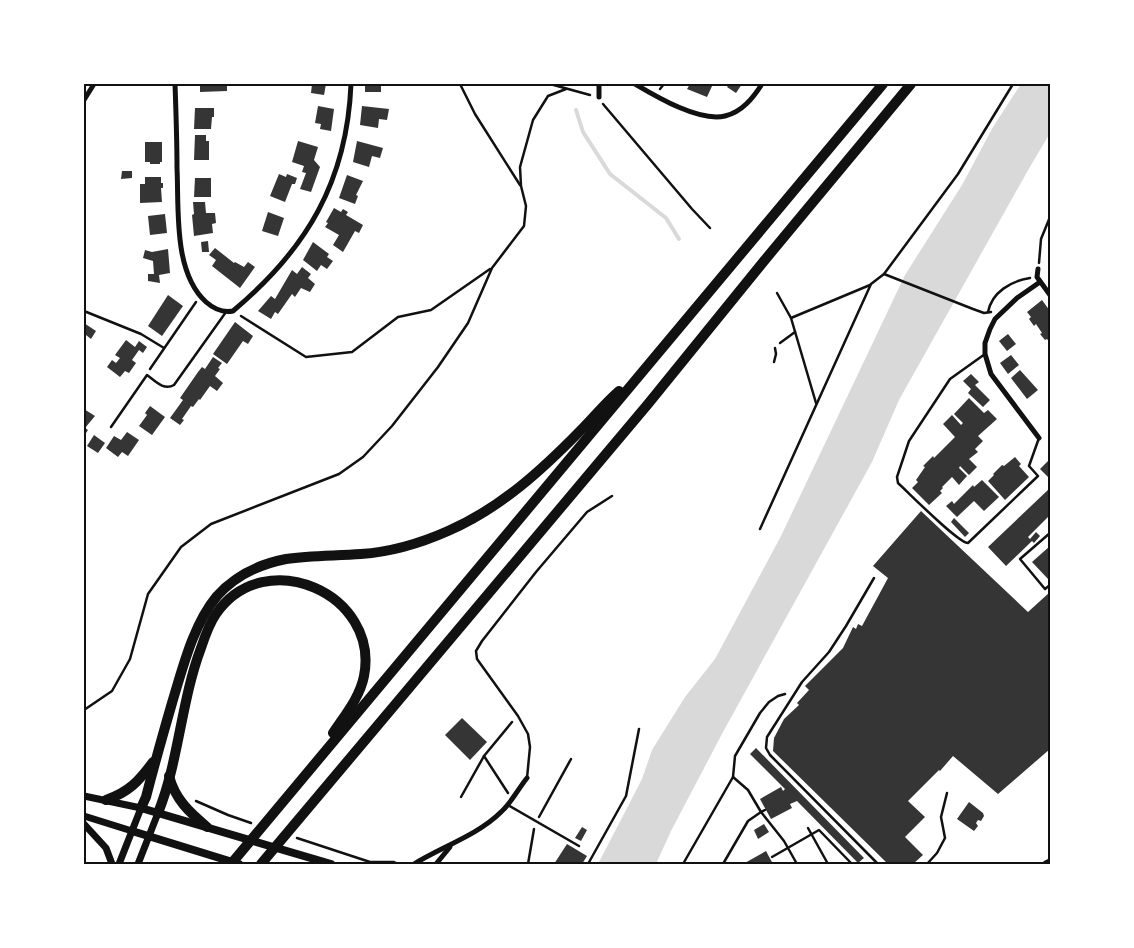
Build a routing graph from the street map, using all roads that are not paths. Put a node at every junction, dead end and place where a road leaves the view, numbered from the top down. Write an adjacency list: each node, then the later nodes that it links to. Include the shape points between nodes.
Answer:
1 (94, 84): 10 (street)
2 (175, 84): 14 (street, via 181,245 187,274 200,296 214,308)
3 (351, 84): 14 (street, via 343,148 320,209 286,260 269,279 233,310)
4 (599, 84): 9 (street)
5 (635, 84): 6 (street, via 687,110 716,116 730,114 744,106)
6 (762, 84)
7 (884, 84): 18 (highway)
8 (911, 84): 49 (highway, via 648,404)
9 (599, 97)
10 (84, 100)
11 (1038, 269): 12 (street)
12 (1038, 279): 13 (street); 16 (street, via 995,319 985,343)
13 (1050, 295)
14 (226, 312): 19 (lane, via 174,385 164,388 147,375)
15 (775, 348): 17 (lane)
16 (986, 354): 20 (street, via 991,374); 20 (lane, via 950,379 926,413 910,441 897,477 898,483 952,534 968,543 1038,476 1029,466)
17 (774, 362)
18 (643, 371): 25 (highway, via 528,481 470,522 404,546 363,554 292,558 270,563 228,585 205,613 194,637); 26 (highway)
19 (111, 427)
20 (1039, 438)
21 (612, 496): 28 (lane, via 587,512 476,651 481,664 526,729 530,747)
22 (1050, 533): 24 (lane, via 1020,559 1046,589)
23 (874, 578): 54 (lane, via 829,652 802,682 767,737 766,748)
24 (1050, 585)
25 (157, 757): 31 (highway, via 130,789); 33 (highway)
26 (307, 773): 27 (highway, via 362,684 364,652 358,628 333,598 306,584 270,580 240,590 210,623 195,663); 47 (highway)
27 (169, 776): 34 (highway); 37 (highway, via 180,800)
28 (527, 778): 32 (street)
29 (947, 793): 55 (lane, via 941,816 945,838)
30 (84, 796): 31 (street)
31 (106, 800): 33 (street)
32 (508, 805): 40 (street, via 495,818); 41 (lane)
33 (141, 808): 34 (main road); 38 (street)
34 (158, 813): 37 (main road); 39 (street)
35 (84, 816): 38 (street)
36 (84, 824): 44 (street, via 106,848)
37 (207, 827): 50 (main road)
38 (132, 831): 39 (main road); 45 (street)
39 (149, 837): 46 (street); 48 (main road)
40 (452, 844): 42 (street); 51 (street)
41 (579, 846)
42 (442, 856): 52 (street); 53 (street)
43 (1050, 862): 56 (street)
44 (112, 864)
45 (119, 864)
46 (138, 864)
47 (231, 864)
48 (239, 864)
49 (262, 864)
50 (332, 864)
51 (414, 864)
52 (436, 864)
53 (440, 864)
54 (878, 864)
55 (927, 864)
56 (1046, 864)

